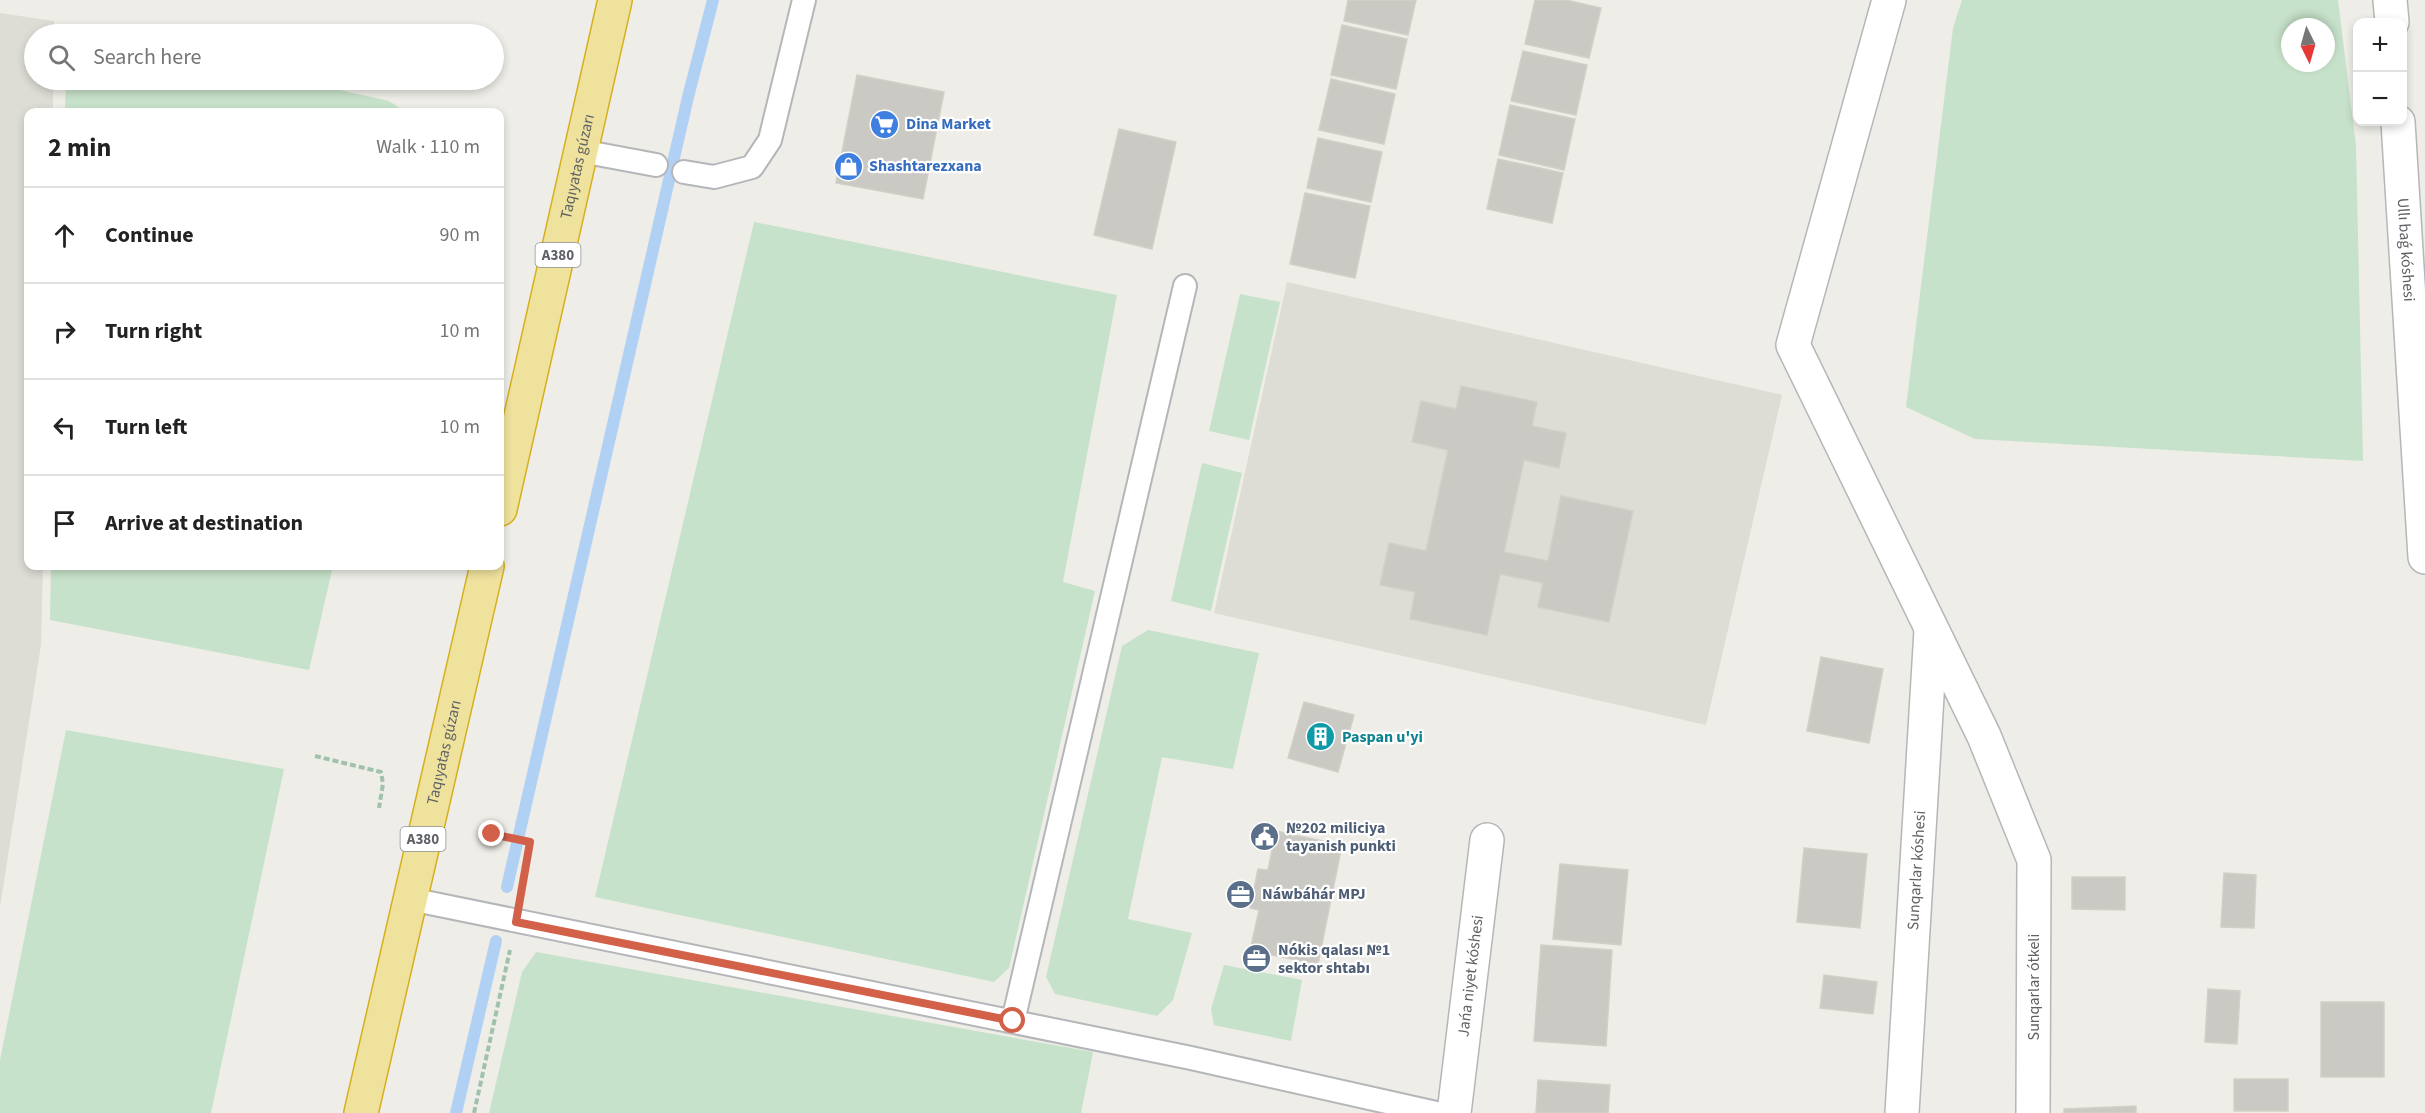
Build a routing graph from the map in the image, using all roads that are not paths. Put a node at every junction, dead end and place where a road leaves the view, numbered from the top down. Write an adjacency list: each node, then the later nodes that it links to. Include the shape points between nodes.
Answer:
1 (615, 0): 7 (highway, Taqıyatas gúzarı / A380)
2 (804, 0): 9 (lane, via 770,140 752,167 714,177)
3 (1889, 0): 14 (street, via 1793,345)
4 (2390, 0): 5 (street)
5 (2392, 18)
6 (2398, 126): 12 (street, Ullı baǵ kóshesi)
7 (581, 151): 8 (lane); 11 (highway, Taqıyatas gúzarı / A380)
8 (656, 165)
9 (684, 172)
10 (1185, 286): 17 (lane)
11 (504, 491)
12 (2425, 557)
13 (486, 570): 16 (highway, Taqıyatas gúzarı / A380)
14 (1931, 627): 21 (street, Sunqarlar kóshesi); 22 (street, Sunqarlar ótkeli, via 1984,736 2034,860)
15 (1487, 840): 20 (street, Jańa niyet kóshesi)
16 (410, 900): 17 (lane); 18 (highway, Taqıyatas gúzarı / A380)
17 (1013, 1021): 19 (lane)
18 (361, 1113)
19 (1436, 1113)
20 (1454, 1113)
21 (1902, 1113)
22 (2033, 1113)

